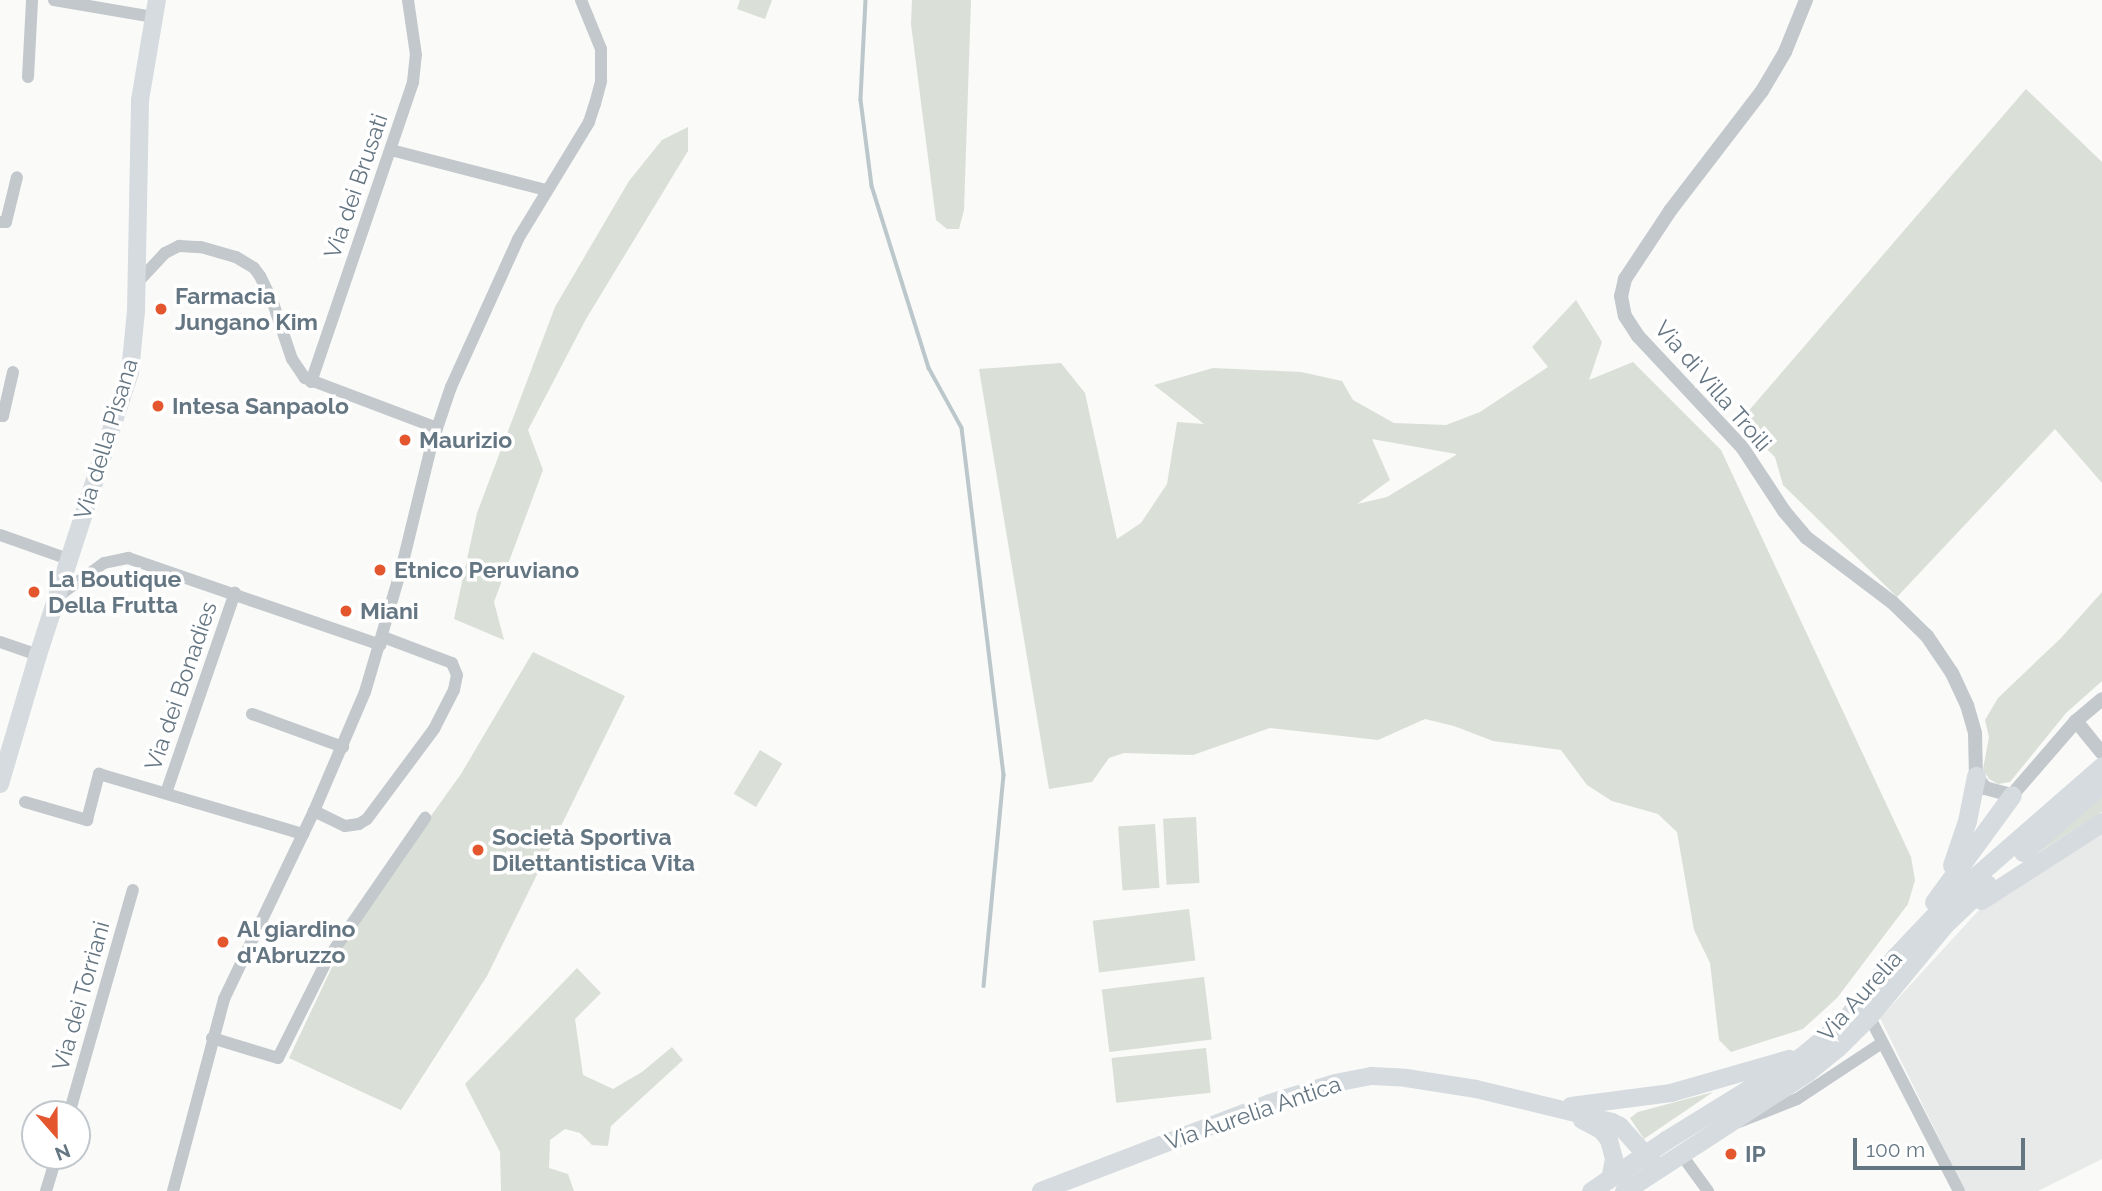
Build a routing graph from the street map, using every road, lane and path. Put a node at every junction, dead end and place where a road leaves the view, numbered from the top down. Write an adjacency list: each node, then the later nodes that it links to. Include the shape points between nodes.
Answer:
1 (32, 0): 7 (street)
2 (54, 0): 6 (street)
3 (408, 0): 8 (street, Via dei Brusati, via 416,71)
4 (581, 0): 10 (street, via 599,42 599,90 589,122)
5 (1806, 0): 30 (street, Via di Villa Troili, via 1766,85 1629,272 1621,291 1623,309 1638,336 1742,447 1807,538 1892,602 1927,636 1967,705 1975,733)
6 (155, 9): 12 (main road, Via della Pisana, via 140,100)
7 (28, 77)
8 (391, 150): 10 (street); 14 (street, Via dei Brusati)
9 (17, 177): 11 (street, via 6,222)
10 (546, 190): 16 (street, via 494,287)
11 (0, 222)
12 (137, 283): 14 (street, via 165,253 179,246 211,249 244,262 260,276 292,359); 18 (main road, Via della Pisana, via 128,380)
13 (13, 372): 15 (street)
14 (311, 382): 16 (street)
15 (0, 416)
16 (437, 428): 21 (street)
17 (0, 535): 18 (street)
18 (68, 559): 20 (main road, Via della Pisana)
19 (236, 593): 20 (street, via 125,558 104,563); 21 (street); 33 (street, Via dei Bonadies)
20 (56, 597): 23 (main road, Via della Pisana)
21 (382, 641): 27 (street); 36 (street, via 452,663 457,675 454,690 434,729 363,822 345,825)
22 (0, 642): 23 (street)
23 (38, 655): 31 (main road, Via della Pisana)
24 (2102, 699): 26 (street)
25 (252, 714): 27 (street)
26 (2076, 721): 28 (street); 34 (street)
27 (343, 747): 36 (street)
28 (2102, 753)
29 (2102, 766): 43 (main road, Via Aurelia, via 1952,897)
30 (1976, 776): 34 (street, via 1985,788); 41 (main road, via 1962,841)
31 (0, 784)
32 (2102, 785): 42 (main road, Via Aurelia)
33 (166, 793): 35 (street, via 99,774 87,820); 39 (street)
34 (2012, 795): 41 (main road)
35 (24, 802)
36 (314, 811): 39 (street)
37 (425, 818): 45 (street, via 327,960 278,1058)
38 (2102, 822): 42 (main road)
39 (303, 834): 45 (street, via 238,966)
40 (133, 890): 49 (street, Via dei Torriani)
41 (1940, 894): 43 (main road)
42 (1945, 924): 44 (main road, Via Aurelia)
43 (1895, 957): 47 (main road, Via Aurelia, via 1845,1020)
44 (1869, 1016): 46 (street); 52 (main road, Via Aurelia, via 1829,1055)
45 (212, 1038): 59 (street)
46 (1882, 1043): 52 (street, Via Aurelia, via 1788,1104); 64 (street)
47 (1802, 1056): 48 (main road); 53 (main road, Via Aurelia)
48 (1671, 1093): 50 (main road); 51 (main road, via 1629,1111 1620,1119)
49 (73, 1100)
50 (1554, 1107): 51 (main road); 57 (main road, via 1604,1134 1614,1152); 60 (main road, Via Aurelia Antica, via 1422,1080 1362,1077 1270,1103)
51 (1620, 1126): 53 (main road)
52 (1725, 1126): 54 (main road, Via Aurelia)
53 (1644, 1154): 55 (main road); 57 (main road, Via Aurelia)
54 (1681, 1154): 55 (main road, Via Aurelia); 63 (street)
55 (1658, 1169): 62 (main road, Via Aurelia)
56 (53, 1170): 58 (street)
57 (1611, 1175): 61 (main road, Via Aurelia)
58 (47, 1191)
59 (173, 1191)
60 (1041, 1191)
61 (1591, 1191)
62 (1624, 1191)
63 (1708, 1191)
64 (1959, 1191)

